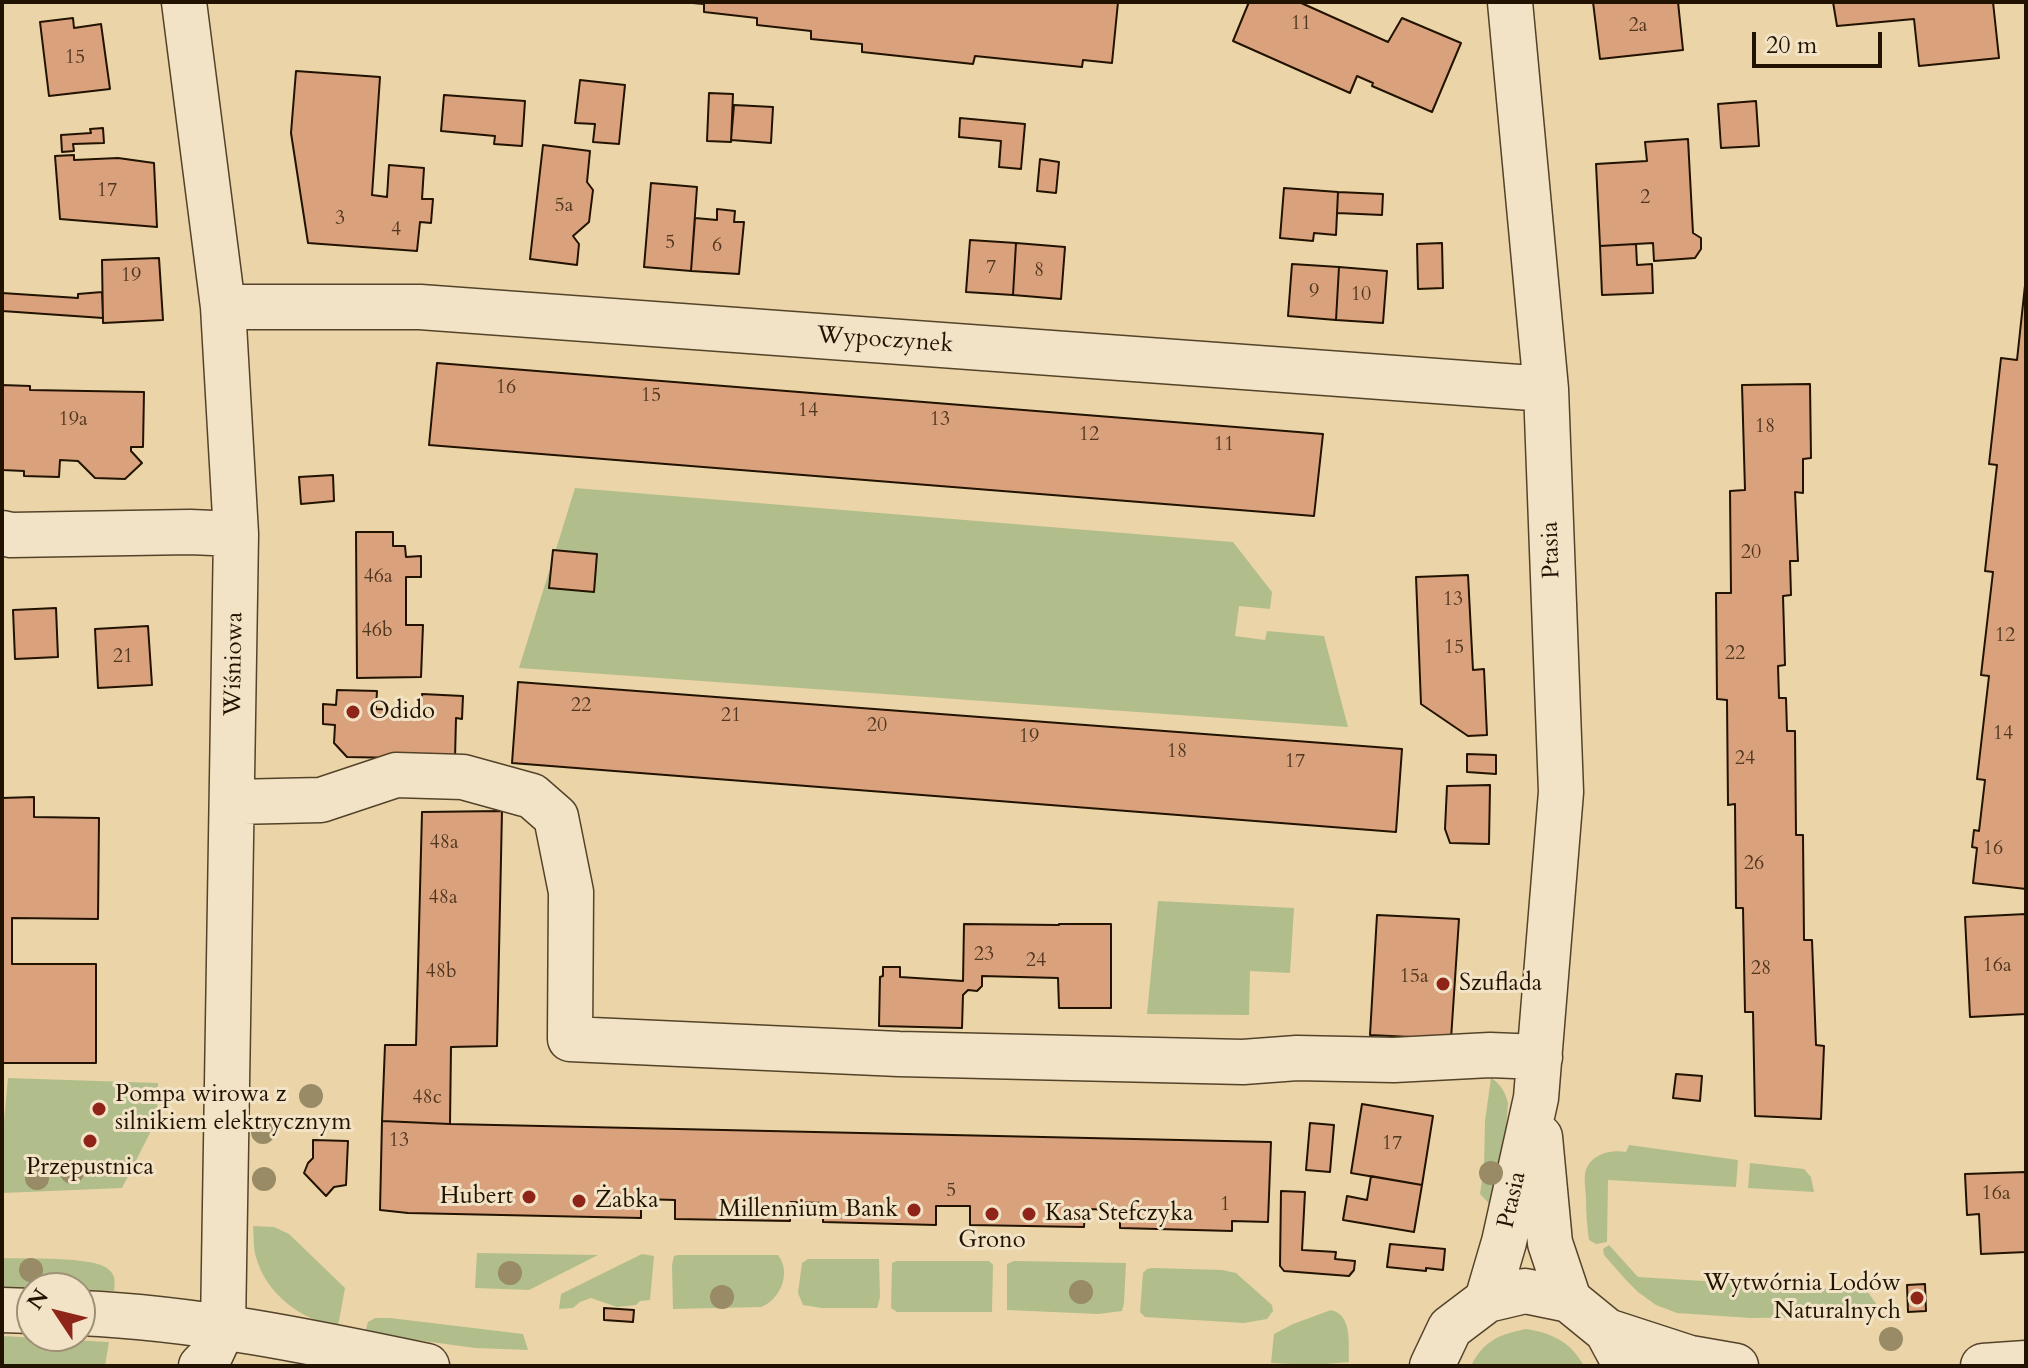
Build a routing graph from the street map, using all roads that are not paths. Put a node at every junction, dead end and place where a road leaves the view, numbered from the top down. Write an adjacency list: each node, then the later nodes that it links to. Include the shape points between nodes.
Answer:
1 (184, 2): 3 (street, Wiśniowa)
2 (1510, 2): 4 (street, Ptasia)
3 (223, 307): 4 (street, Wypoczynek, via 420,307); 6 (street, Wiśniowa)
4 (1546, 389): 8 (street, Ptasia, via 1561,792)
5 (2, 533): 6 (street)
6 (236, 534): 7 (street, Wiśniowa)
7 (233, 802): 8 (street, via 321,800 396,775 463,777 532,796 556,817 571,892 570,1039 1228,1062 1490,1055); 12 (street, Wiśniowa)
8 (1538, 1078): 9 (street, Ptasia); 10 (street, Ptasia, via 1550,1243)
9 (1487, 1300): 10 (street, via 1525,1291); 15 (street, via 1450,1328)
10 (1569, 1300): 13 (street)
11 (96, 1314): 12 (street)
12 (223, 1328): 16 (street); 17 (street); 18 (street)
13 (1615, 1348): 19 (street)
14 (2026, 1363): 20 (street)
15 (1428, 1365)
16 (201, 1366)
17 (243, 1366)
18 (427, 1366)
19 (1736, 1366)
20 (1983, 1366)

